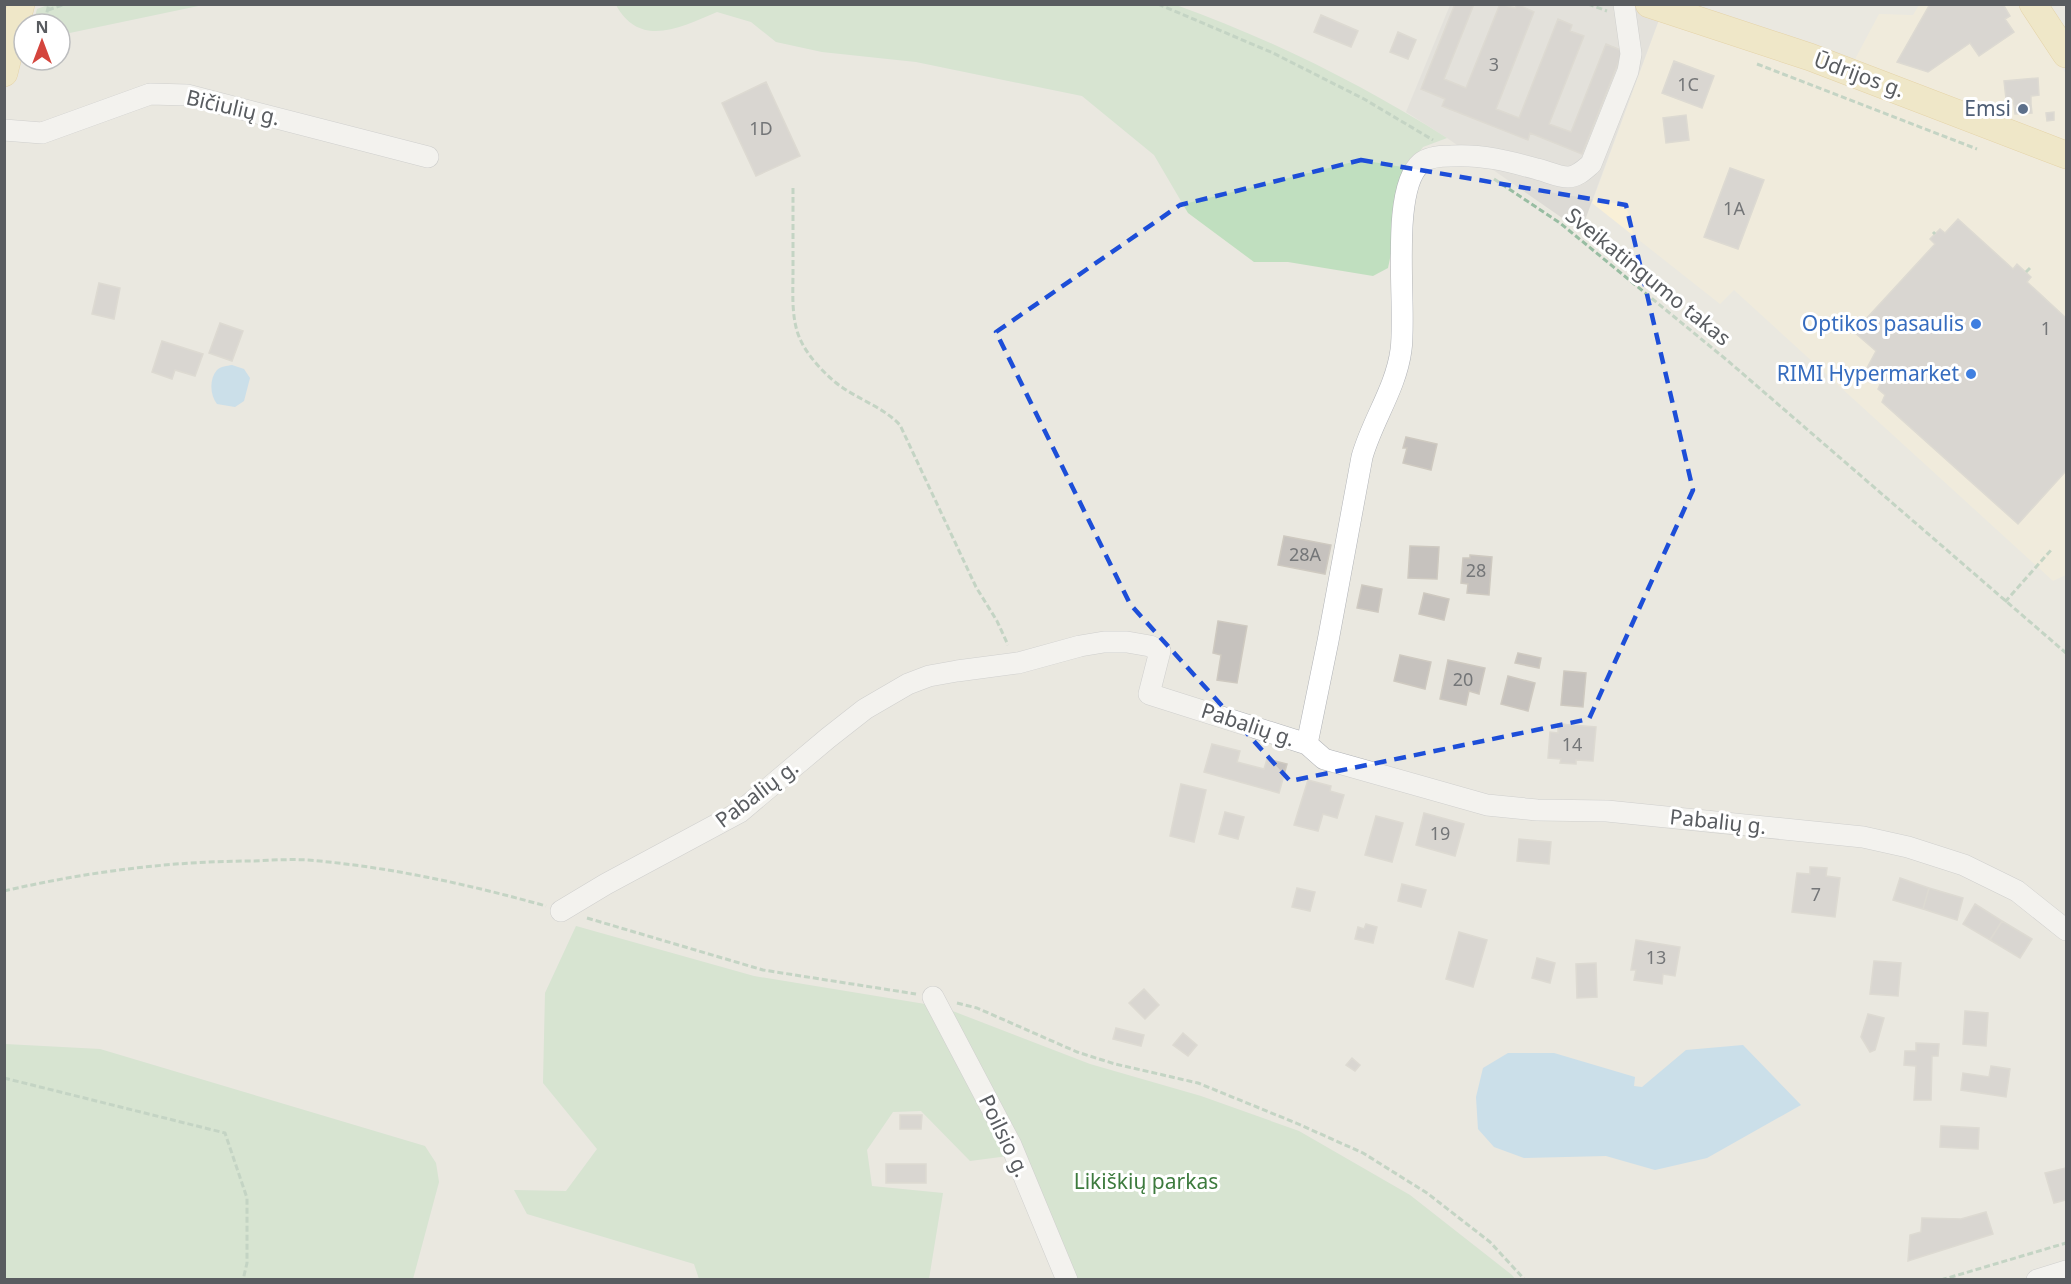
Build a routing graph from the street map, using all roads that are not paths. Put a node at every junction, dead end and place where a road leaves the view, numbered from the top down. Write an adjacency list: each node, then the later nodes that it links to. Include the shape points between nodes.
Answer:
1 (21, 4): 6 (main road)
2 (1649, 4): 8 (main road, Ūdrijos g., via 1810,57)
3 (2033, 4): 5 (main road)
4 (1624, 10): 10 (street, via 1631,54 1628,71 1591,164 1582,173 1568,177 1484,156 1439,157 1423,161 1413,171 1401,237 1401,350 1362,457)
5 (2067, 54)
6 (4, 73)
7 (4, 130): 9 (street, Bičiulių g., via 42,133 150,93 187,95)
8 (2067, 155)
9 (428, 157)
10 (1307, 744): 11 (street, Pabalių g., via 1149,694 1161,651 1127,642 1104,642 1005,665 929,676 866,709 740,812); 12 (street, Pabalių g., via 1324,759 1487,805 1607,811 1863,837 1908,847 1964,866 2017,891)
11 (561, 910)
12 (2067, 930)
13 (933, 997): 15 (street, Poilsio g., via 1011,1145)
14 (2067, 1271): 16 (street)
15 (1066, 1280)
16 (2037, 1280)

